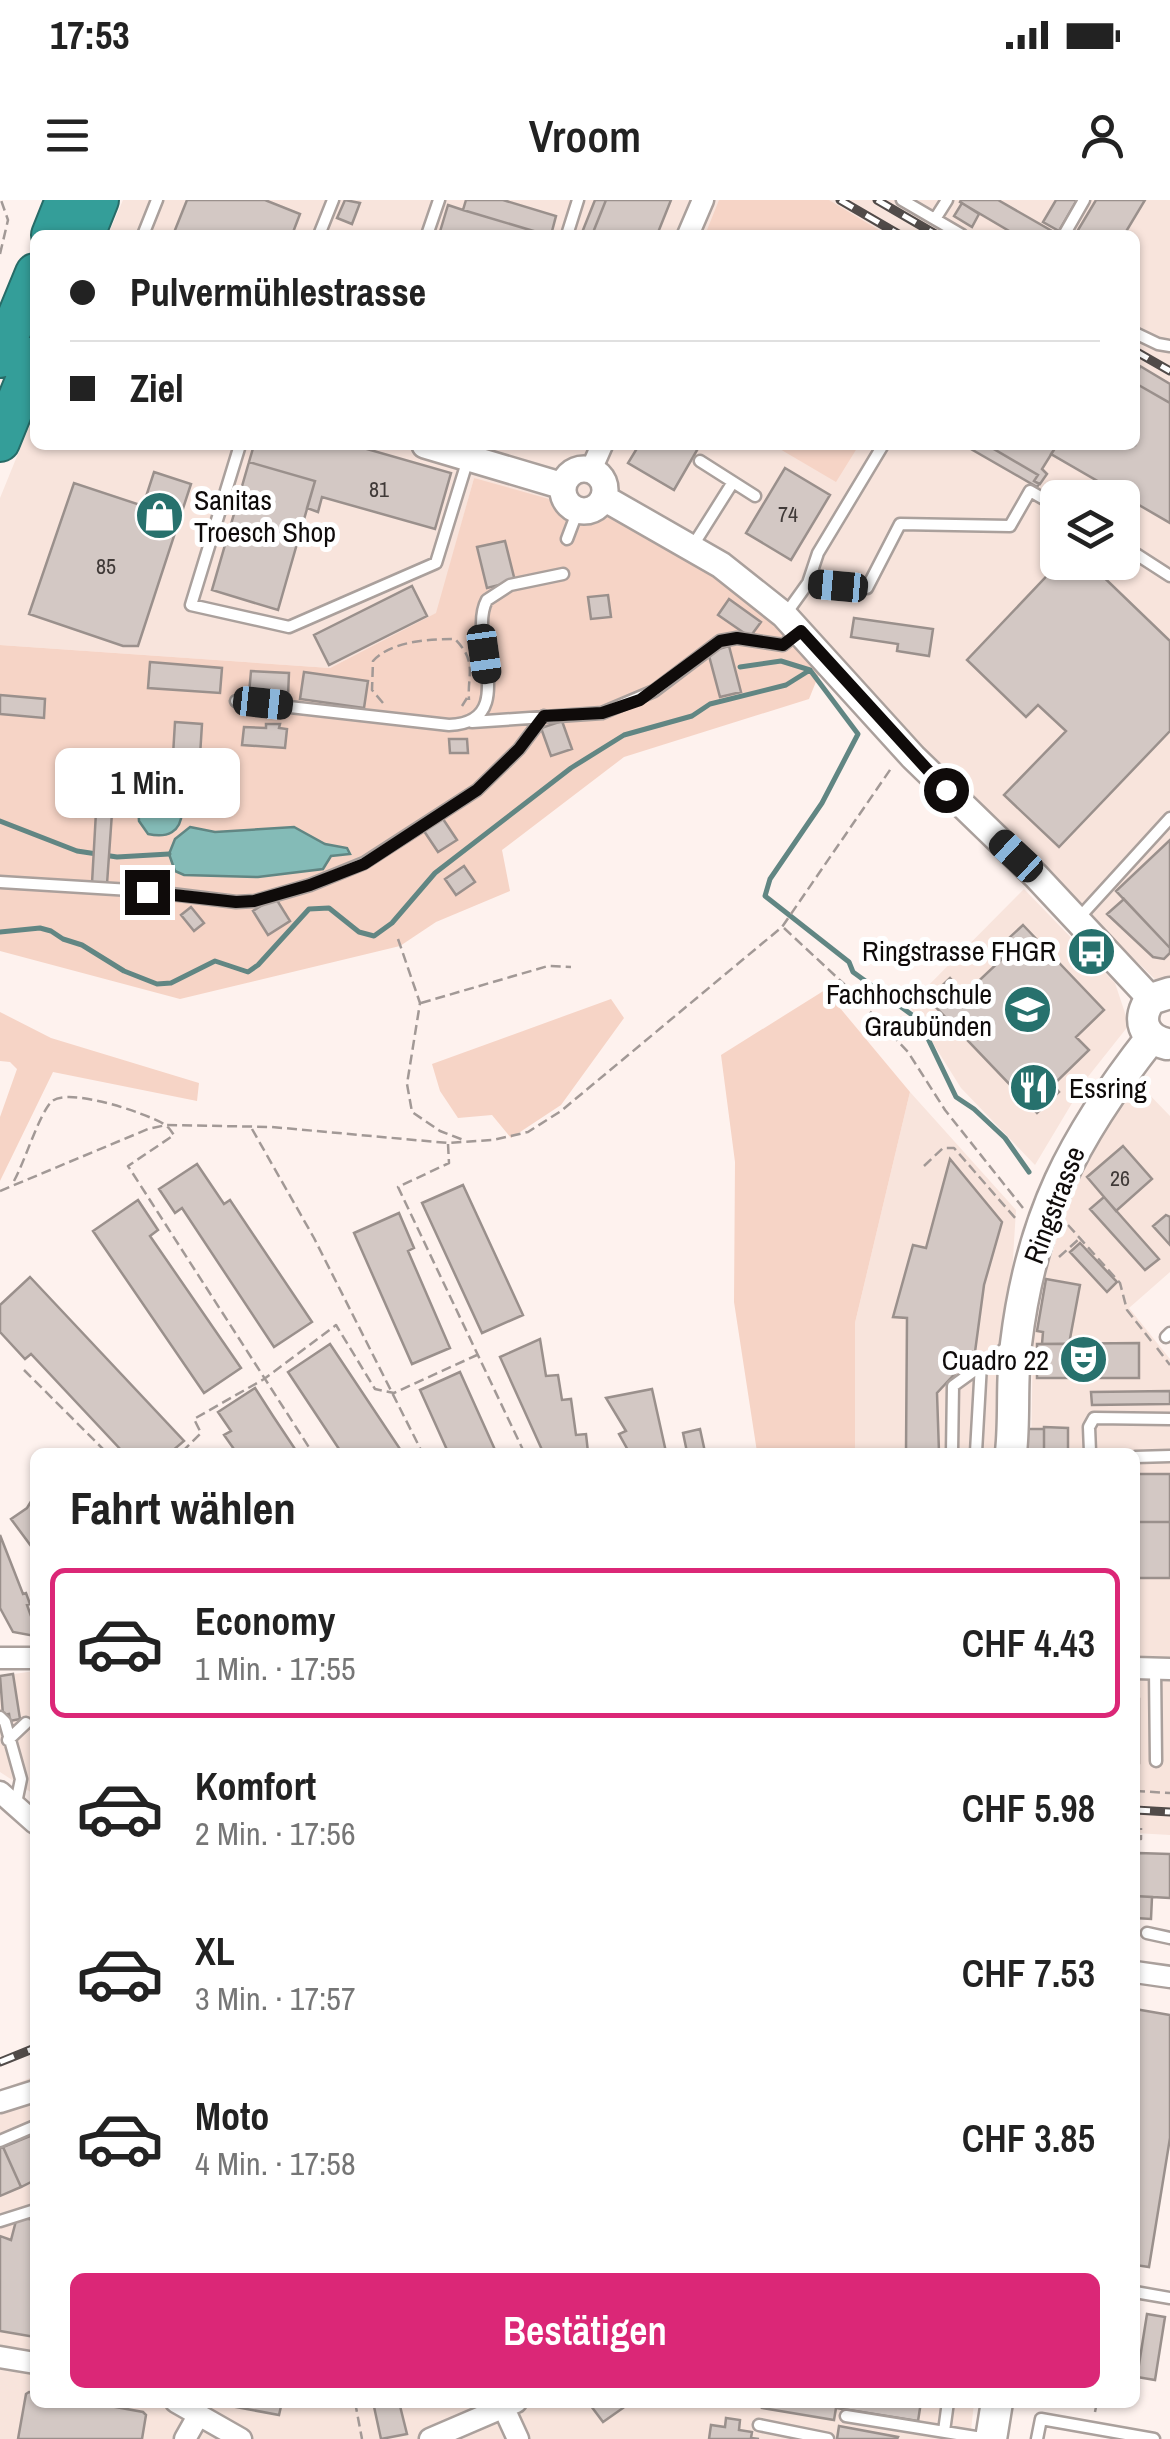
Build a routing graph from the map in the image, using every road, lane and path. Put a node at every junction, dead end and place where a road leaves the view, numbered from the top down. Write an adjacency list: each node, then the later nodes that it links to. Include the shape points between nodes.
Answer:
1 (1, 200): 22 (path, via 8,220)
2 (65, 200): 13 (highway)
3 (99, 200): 14 (highway)
4 (157, 200): 15 (lane)
5 (333, 200): 16 (lane)
6 (439, 200): 17 (lane)
7 (578, 200): 18 (lane)
8 (703, 200): 19 (street)
9 (902, 200): 12 (lane)
10 (947, 200): 12 (lane)
11 (1084, 200): 21 (lane)
12 (935, 219): 20 (lane)
13 (53, 230)
14 (87, 230)
15 (145, 230)
16 (321, 230)
17 (429, 230)
18 (569, 230)
19 (690, 230)
20 (954, 230)
21 (1067, 230)
22 (0, 254)
23 (30, 285): 26 (highway)
24 (1140, 335): 25 (lane)
25 (1170, 346)
26 (0, 358)
27 (30, 368): 28 (highway)
28 (0, 442)
29 (238, 450): 33 (lane, via 191,605 289,627 436,563)
30 (449, 450): 33 (street)
31 (600, 450): 35 (street)
32 (880, 450): 47 (lane, via 818,552)
33 (477, 456): 37 (street)
34 (700, 462): 36 (lane)
35 (591, 470): 37 (street, via 572,472); 40 (street, via 604,483)
36 (733, 482): 38 (lane); 43 (lane)
37 (563, 486): 41 (street, via 566,501)
38 (755, 496)
39 (1040, 497): 47 (lane, via 1030,491 1010,526 900,524 867,588)
40 (604, 498): 41 (street, via 590,510); 43 (street)
41 (578, 510): 42 (lane)
42 (567, 539)
43 (691, 548): 48 (street)
44 (1140, 557): 46 (lane)
45 (563, 574): 52 (lane, via 510,585 487,600 480,625 488,684)
46 (1170, 576)
47 (808, 583): 48 (lane)
48 (793, 623): 54 (lane, via 783,645 720,641 640,700 602,713); 59 (street, via 913,757)
49 (467, 698): 51 (path, via 469,656 455,639 440,639 389,649 372,661 372,690); 52 (path); 53 (path)
50 (236, 700): 55 (lane)
51 (388, 706)
52 (483, 709): 55 (lane)
53 (455, 711)
54 (544, 716): 55 (lane); 58 (lane, via 477,790 364,864 310,885 236,902)
55 (466, 723)
56 (897, 760): 60 (path)
57 (1170, 818): 59 (lane)
58 (0, 882)
59 (1076, 920): 63 (street)
60 (783, 926): 68 (path, via 560,1111 528,1132); 73 (path, via 908,1052)
61 (398, 940): 64 (path)
62 (571, 967): 64 (path, via 548,966)
63 (1161, 996): 65 (main road, via 1143,1014 1146,1031)
64 (420, 1003): 68 (path, via 407,1084 412,1112)
65 (1160, 1041): 78 (main road, Ringstrasse, via 1084,1131 1057,1183 1027,1272)
66 (166, 1125): 67 (path); 71 (path); 71 (path, via 62,1095 44,1116); 83 (path, via 174,1136 128,1166)
67 (252, 1128): 69 (path); 84 (path)
68 (468, 1141): 69 (path)
69 (448, 1143): 79 (path, via 448,1164 398,1188)
70 (924, 1166): 75 (path, via 943,1148 954,1148)
71 (14, 1182): 72 (path)
72 (0, 1191)
73 (1023, 1208)
74 (1064, 1220): 76 (path)
75 (1018, 1221)
76 (1080, 1238): 77 (path); 81 (path, via 1120,1283 1129,1314)
77 (1059, 1258)
78 (1016, 1340): 80 (lane); 93 (main road, Ringstrasse)
79 (478, 1355): 84 (path); 90 (path)
80 (981, 1363): 91 (lane, via 952,1386); 92 (lane)
81 (1170, 1365)
82 (24, 1370): 86 (path)
83 (264, 1379): 84 (path, via 336,1325 374,1389); 87 (path, via 194,1418 201,1434); 88 (path)
84 (394, 1393): 89 (path)
85 (1170, 1418): 94 (lane, via 1094,1418)
86 (102, 1448)
87 (186, 1448)
88 (309, 1448)
89 (420, 1448)
90 (522, 1448)
91 (952, 1448)
92 (976, 1448)
93 (1011, 1448)
94 (1090, 1448)
95 (1170, 1456): 96 (lane)
96 (1140, 1457)
97 (0, 1658): 98 (street)
98 (30, 1658)
99 (1153, 1669): 103 (lane)
100 (0, 1717): 102 (lane)
101 (26, 1724): 102 (lane)
102 (8, 1740): 106 (lane, via 21,1779)
103 (1156, 1761)
104 (1140, 1791): 105 (path)
105 (1170, 1793)
106 (8, 1798): 107 (street)
107 (30, 1819)
108 (1141, 1828): 109 (path)
109 (1140, 1838)
110 (1147, 1933): 111 (lane)
111 (1170, 1938)
112 (1140, 1973): 113 (street)
113 (1170, 1977)
114 (30, 2092): 115 (street)
115 (0, 2102)
116 (30, 2128): 117 (lane)
117 (0, 2141)
118 (30, 2212): 119 (lane)
119 (0, 2221)
120 (1140, 2293): 121 (lane)
121 (1170, 2298)
122 (0, 2357): 123 (street)
123 (30, 2362)
124 (185, 2408): 130 (street)
125 (356, 2408): 137 (path)
126 (498, 2408): 138 (street)
127 (508, 2408): 139 (street)
128 (947, 2408): 133 (lane)
129 (996, 2408): 141 (main road)
130 (198, 2416): 135 (street); 136 (street)
131 (846, 2416): 133 (lane)
132 (759, 2425): 140 (lane)
133 (944, 2431): 141 (lane)
134 (1098, 2434): 142 (lane, via 1041,2419); 143 (lane)
135 (185, 2439)
136 (241, 2439)
137 (362, 2439)
138 (430, 2439)
139 (518, 2439)
140 (828, 2439)
141 (991, 2439)
142 (1038, 2439)
143 (1154, 2439)

